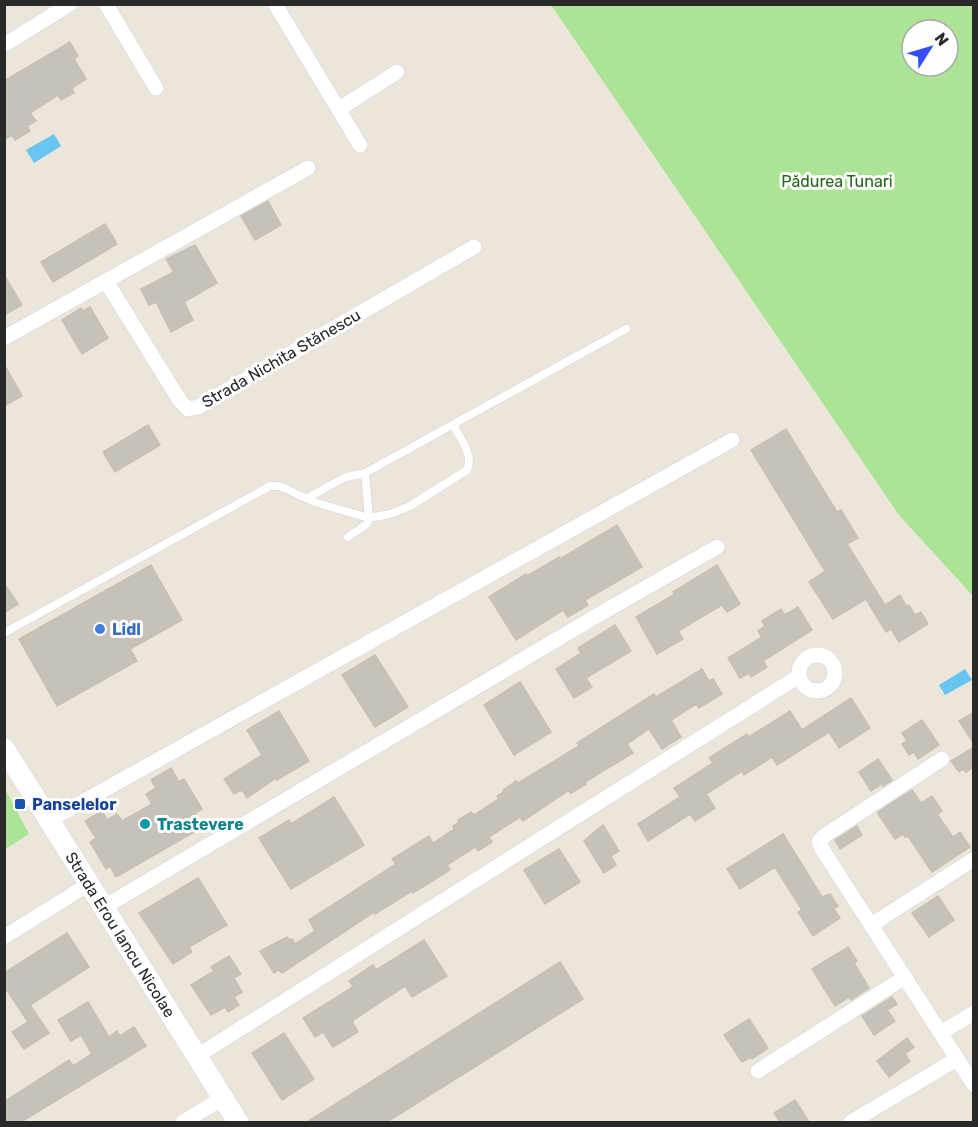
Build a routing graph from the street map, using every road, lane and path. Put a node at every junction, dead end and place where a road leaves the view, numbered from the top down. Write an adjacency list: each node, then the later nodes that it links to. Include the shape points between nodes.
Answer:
1 (70, 4): 4 (street)
2 (106, 4): 6 (street)
3 (275, 4): 7 (street)
4 (4, 45)
5 (397, 72): 7 (street)
6 (156, 88)
7 (339, 109): 8 (street)
8 (360, 145)
9 (308, 168): 11 (street)
10 (474, 247): 11 (street, Strada Nichita Stănescu, via 198,407 188,409)
11 (106, 281): 13 (street)
12 (626, 329): 14 (lane)
13 (4, 338)
14 (453, 425): 16 (lane); 18 (lane, via 468,454 467,470 410,506)
15 (732, 440): 25 (street)
16 (365, 473): 17 (lane, via 346,477); 18 (lane)
17 (307, 498): 18 (lane); 21 (lane, via 270,486)
18 (369, 518): 19 (lane, via 367,524)
19 (348, 537)
20 (717, 547): 28 (street)
21 (4, 633)
22 (799, 676): 34 (street)
23 (4, 748): 25 (street, Strada Erou Iancu Nicolae)
24 (942, 759): 29 (street, via 819,841)
25 (50, 820): 27 (street, Strada Erou Iancu Nicolae)
26 (974, 859): 29 (street)
27 (89, 884): 28 (street, Strada Erou Iancu Nicolae); 30 (street)
28 (104, 907): 34 (street, Strada Erou Iancu Nicolae)
29 (871, 925): 31 (street)
30 (4, 937)
31 (904, 977): 33 (street); 36 (street)
32 (974, 1013): 33 (street)
33 (940, 1033): 35 (street)
34 (197, 1056): 38 (street, Strada Erou Iancu Nicolae)
35 (957, 1059): 37 (street); 41 (street)
36 (758, 1071)
37 (974, 1086)
38 (222, 1098): 39 (street); 40 (street, Strada Erou Iancu Nicolae)
39 (183, 1122)
40 (238, 1122)
41 (850, 1122)

